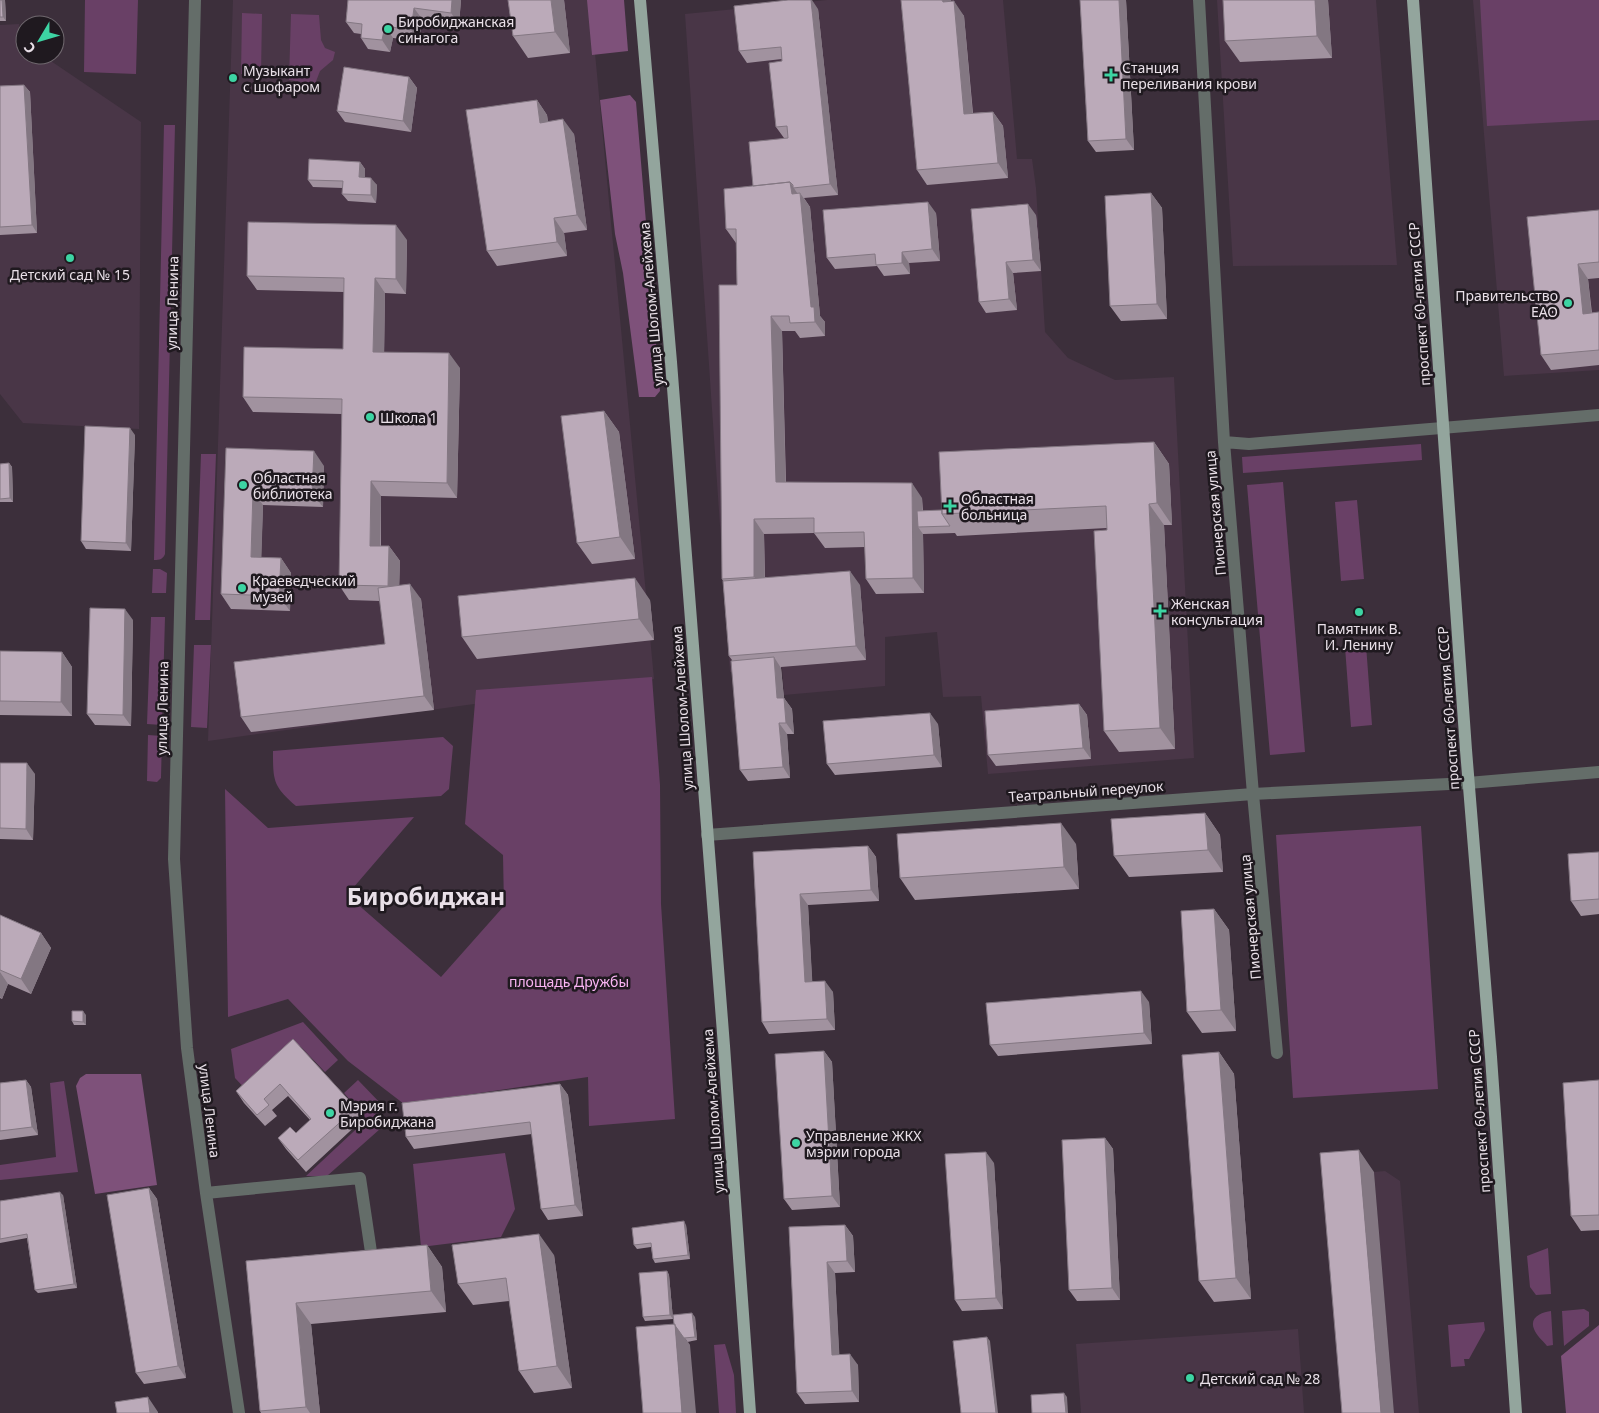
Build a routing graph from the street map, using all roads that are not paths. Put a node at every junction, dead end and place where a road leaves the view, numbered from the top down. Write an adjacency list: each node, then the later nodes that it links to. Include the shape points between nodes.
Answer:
1 (195, 0): 13 (street, улица Ленина, via 174,858 187,1048)
2 (640, 0): 11 (main road, улица Шолом-Алейхема)
3 (1198, 0): 7 (street, Пионерская улица)
4 (1413, 0): 6 (main road, проспект 60-летия СССР)
5 (1599, 416): 6 (street)
6 (1442, 428): 7 (street, via 1250,444); 9 (main road, проспект 60-летия СССР)
7 (1224, 442): 10 (street, Пионерская улица)
8 (1599, 772): 9 (street, Театральный переулок)
9 (1468, 783): 10 (street, Театральный переулок); 17 (main road, проспект 60-летия СССР)
10 (1253, 794): 11 (street, Театральный переулок); 12 (street, Пионерская улица)
11 (707, 836): 16 (main road, улица Шолом-Алейхема)
12 (1277, 1053)
13 (206, 1193): 14 (street, via 360,1178); 15 (street, улица Ленина)
14 (371, 1252)
15 (239, 1413)
16 (750, 1413)
17 (1516, 1413)

